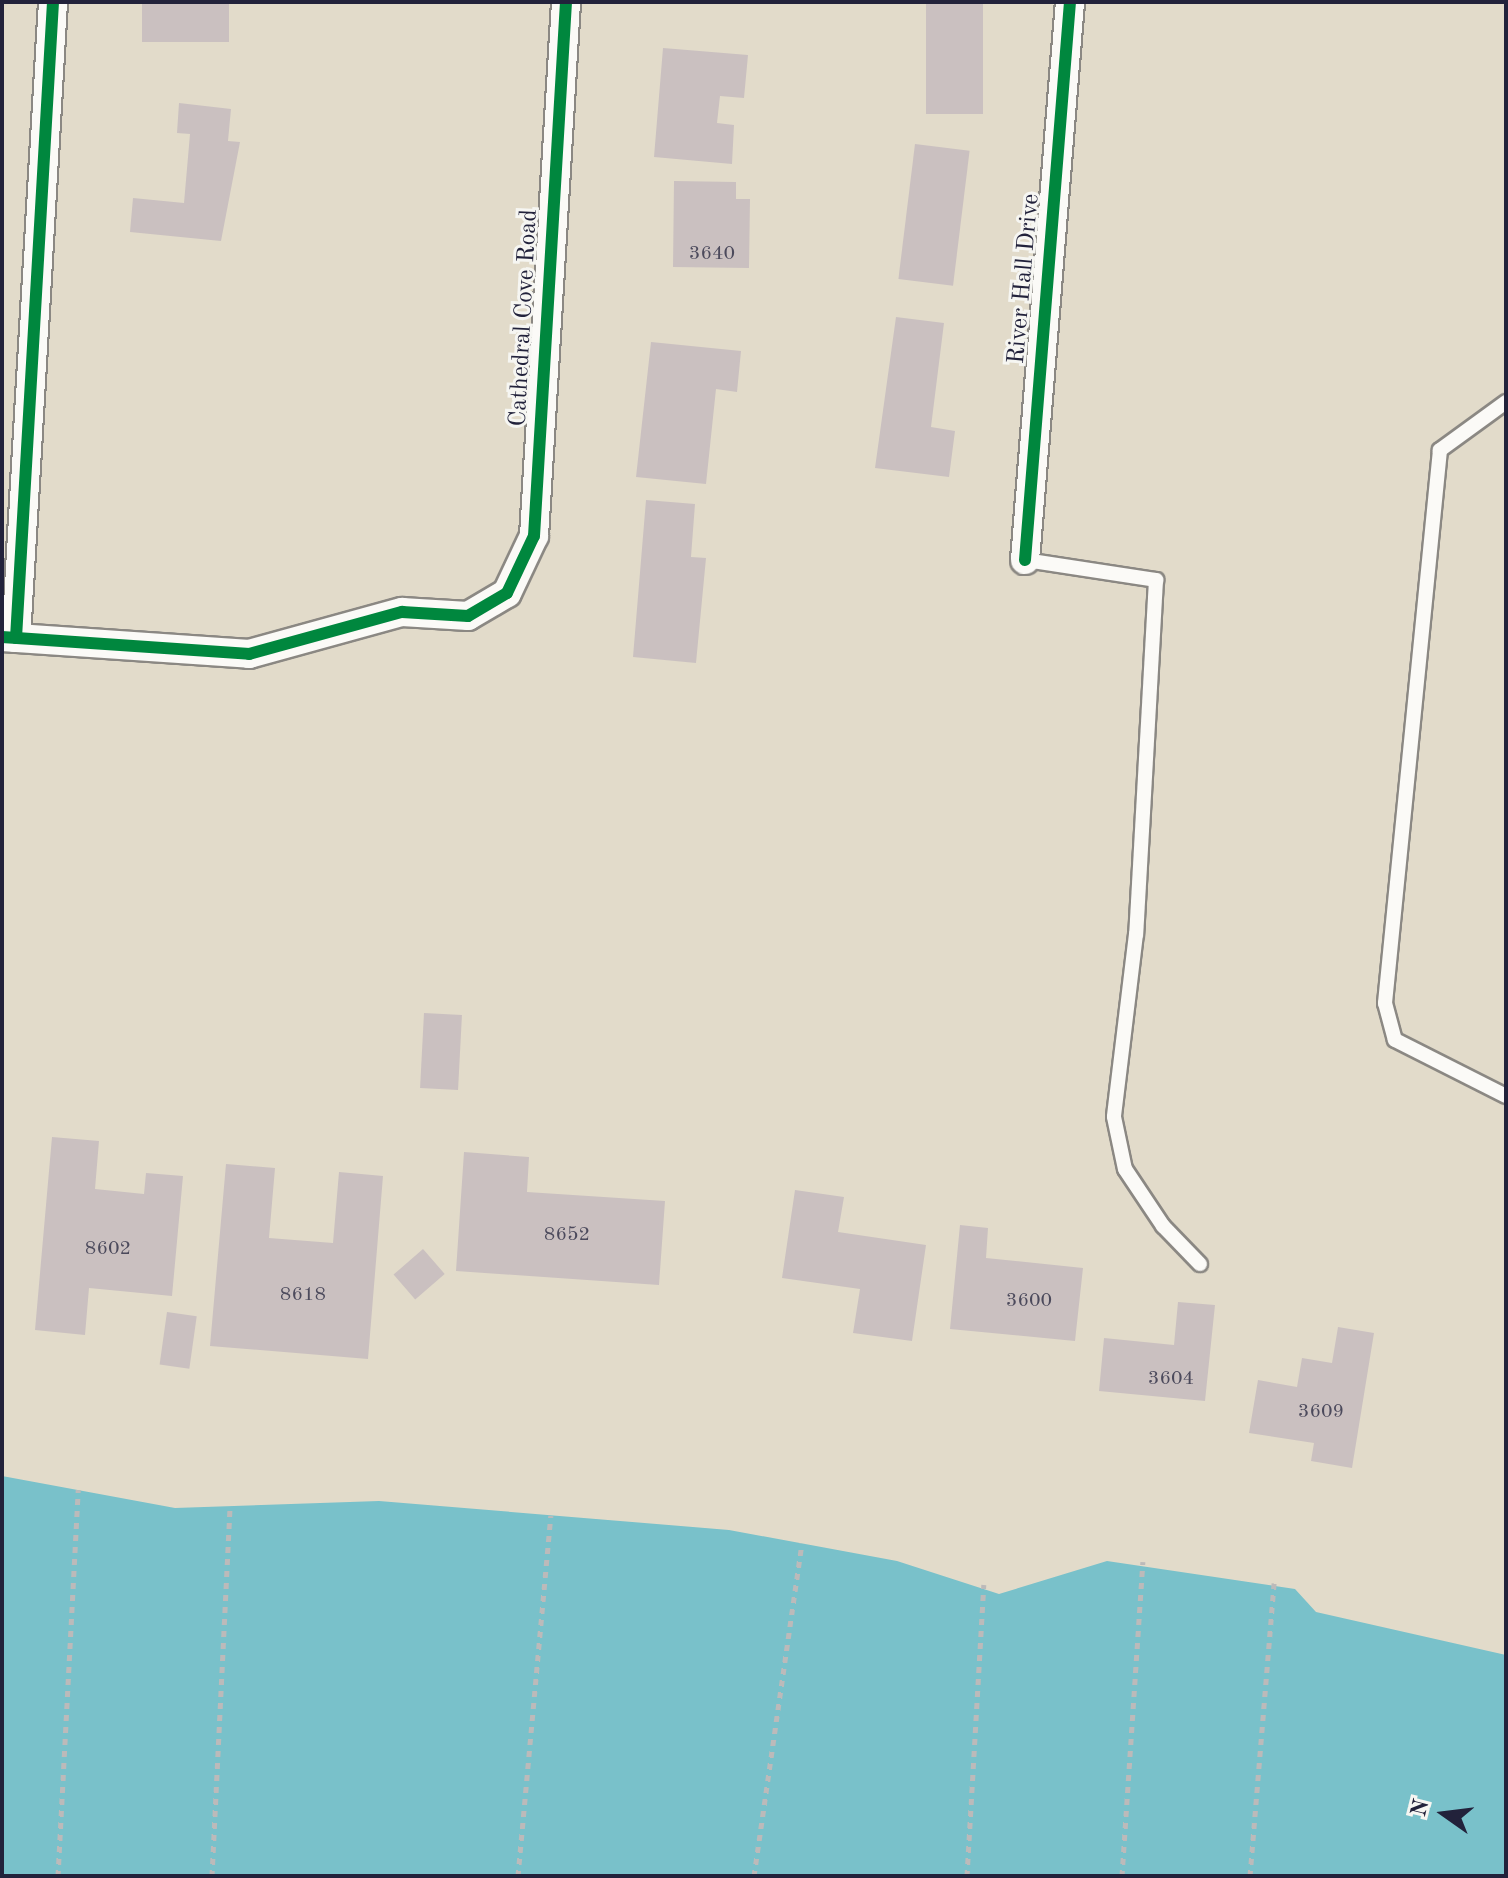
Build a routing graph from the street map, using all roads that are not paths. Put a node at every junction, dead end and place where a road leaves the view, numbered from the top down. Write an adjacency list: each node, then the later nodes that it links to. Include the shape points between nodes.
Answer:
1 (53, 2): 6 (street)
2 (566, 2): 6 (street, Cathedral Cove Road, via 534,536 507,593 476,613 402,612 249,654)
3 (1070, 2): 5 (street, River Hall Drive)
4 (1506, 402): 7 (lane, via 1440,450 1385,1003 1395,1040)
5 (1025, 560): 8 (lane, via 1156,580 1134,963 1114,1117 1125,1169 1163,1226)
6 (9, 637)
7 (1506, 1096)
8 (1200, 1264)

